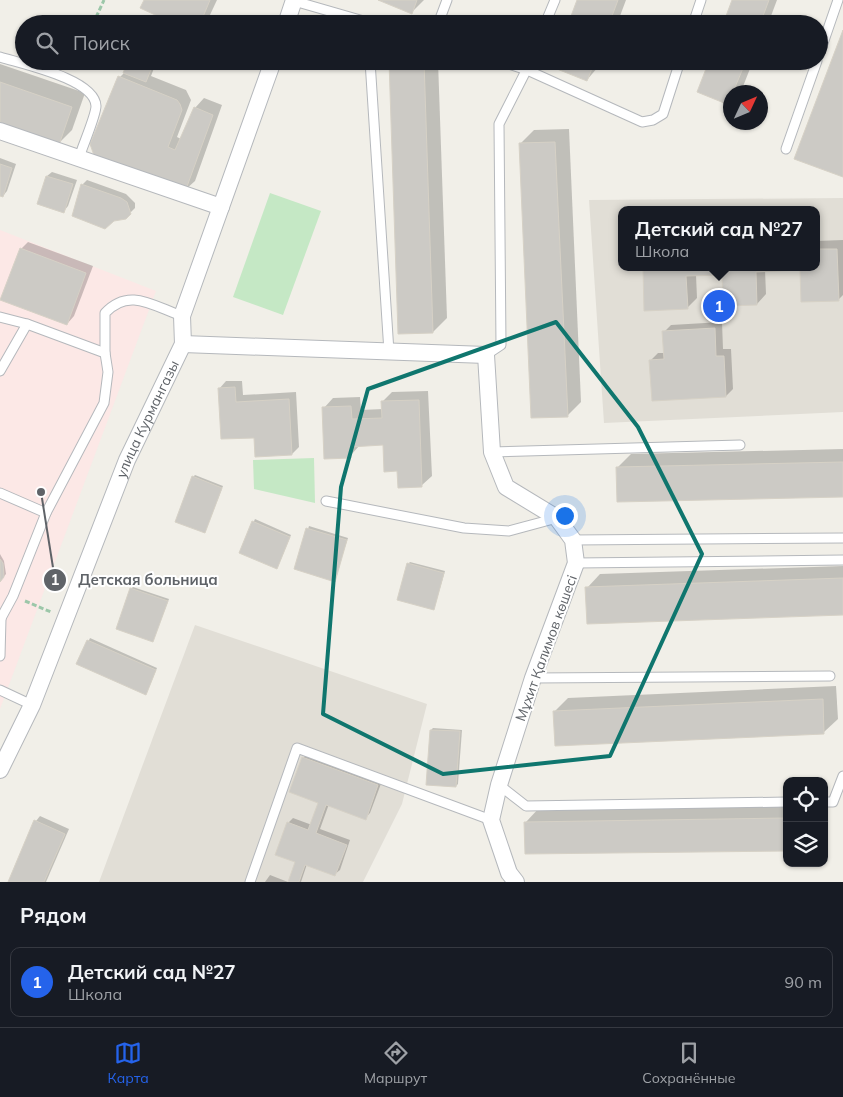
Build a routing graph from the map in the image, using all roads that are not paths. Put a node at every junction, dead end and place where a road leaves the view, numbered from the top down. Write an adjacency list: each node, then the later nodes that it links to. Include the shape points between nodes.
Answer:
1 (294, 0): 6 (street); 7 (lane)
2 (447, 0): 8 (lane)
3 (554, 0): 9 (lane)
4 (701, 0): 10 (lane)
5 (838, 0): 11 (lane)
6 (289, 15)
7 (344, 15)
8 (441, 15)
9 (548, 15)
10 (696, 15)
11 (828, 28)
12 (0, 57): 13 (lane)
13 (15, 62)
14 (40, 70): 23 (lane, via 79,83 91,93 96,106)
15 (270, 70): 24 (street, улица Курмангазы)
16 (371, 70): 29 (lane)
17 (527, 70): 31 (lane, via 499,124 501,345)
18 (537, 70): 19 (lane, via 642,122 663,114)
19 (677, 70)
20 (814, 70): 22 (lane)
21 (0, 131): 23 (street)
22 (786, 149)
23 (79, 158): 24 (street)
24 (221, 207): 25 (street, улица Курмангазы)
25 (182, 316): 28 (street, улица Курмангазы); 30 (lane, via 130,298 114,302 105,313)
26 (0, 317): 27 (lane)
27 (27, 324): 30 (lane); 32 (lane)
28 (183, 344): 29 (street); 48 (street, улица Курмангазы, via 127,460)
29 (389, 352): 31 (street)
30 (105, 353): 37 (lane, via 108,372 104,403)
31 (486, 355): 34 (street, Мұхит Қалимов көшесі)
32 (0, 371)
33 (740, 445): 34 (lane)
34 (492, 452): 38 (street, Мұхит Қалимов көшесі, via 506,487)
35 (0, 493): 37 (lane)
36 (326, 501): 38 (lane, via 464,528 509,531)
37 (46, 513): 43 (lane)
38 (557, 518): 40 (street, Мұхит Қалимов көшесі)
39 (843, 538): 40 (lane)
40 (573, 540): 42 (street, Мұхит Қалимов көшесі)
41 (843, 560): 42 (lane)
42 (576, 563): 46 (street, Мұхит Қалимов көшесі)
43 (1, 620): 44 (lane)
44 (0, 656)
45 (830, 676): 46 (lane)
46 (533, 678): 51 (street, Мұхит Қалимов көшесі)
47 (0, 690): 48 (lane)
48 (32, 705): 49 (street, улица Курмангазы)
49 (0, 770)
50 (843, 776): 53 (lane, via 833,802)
51 (499, 786): 52 (lane, via 526,806); 54 (street, Мұхит Қалимов көшесі)
52 (783, 802)
53 (828, 802)
54 (491, 820): 55 (lane, via 297,748); 56 (street, via 509,873)
55 (250, 882)
56 (516, 882)

